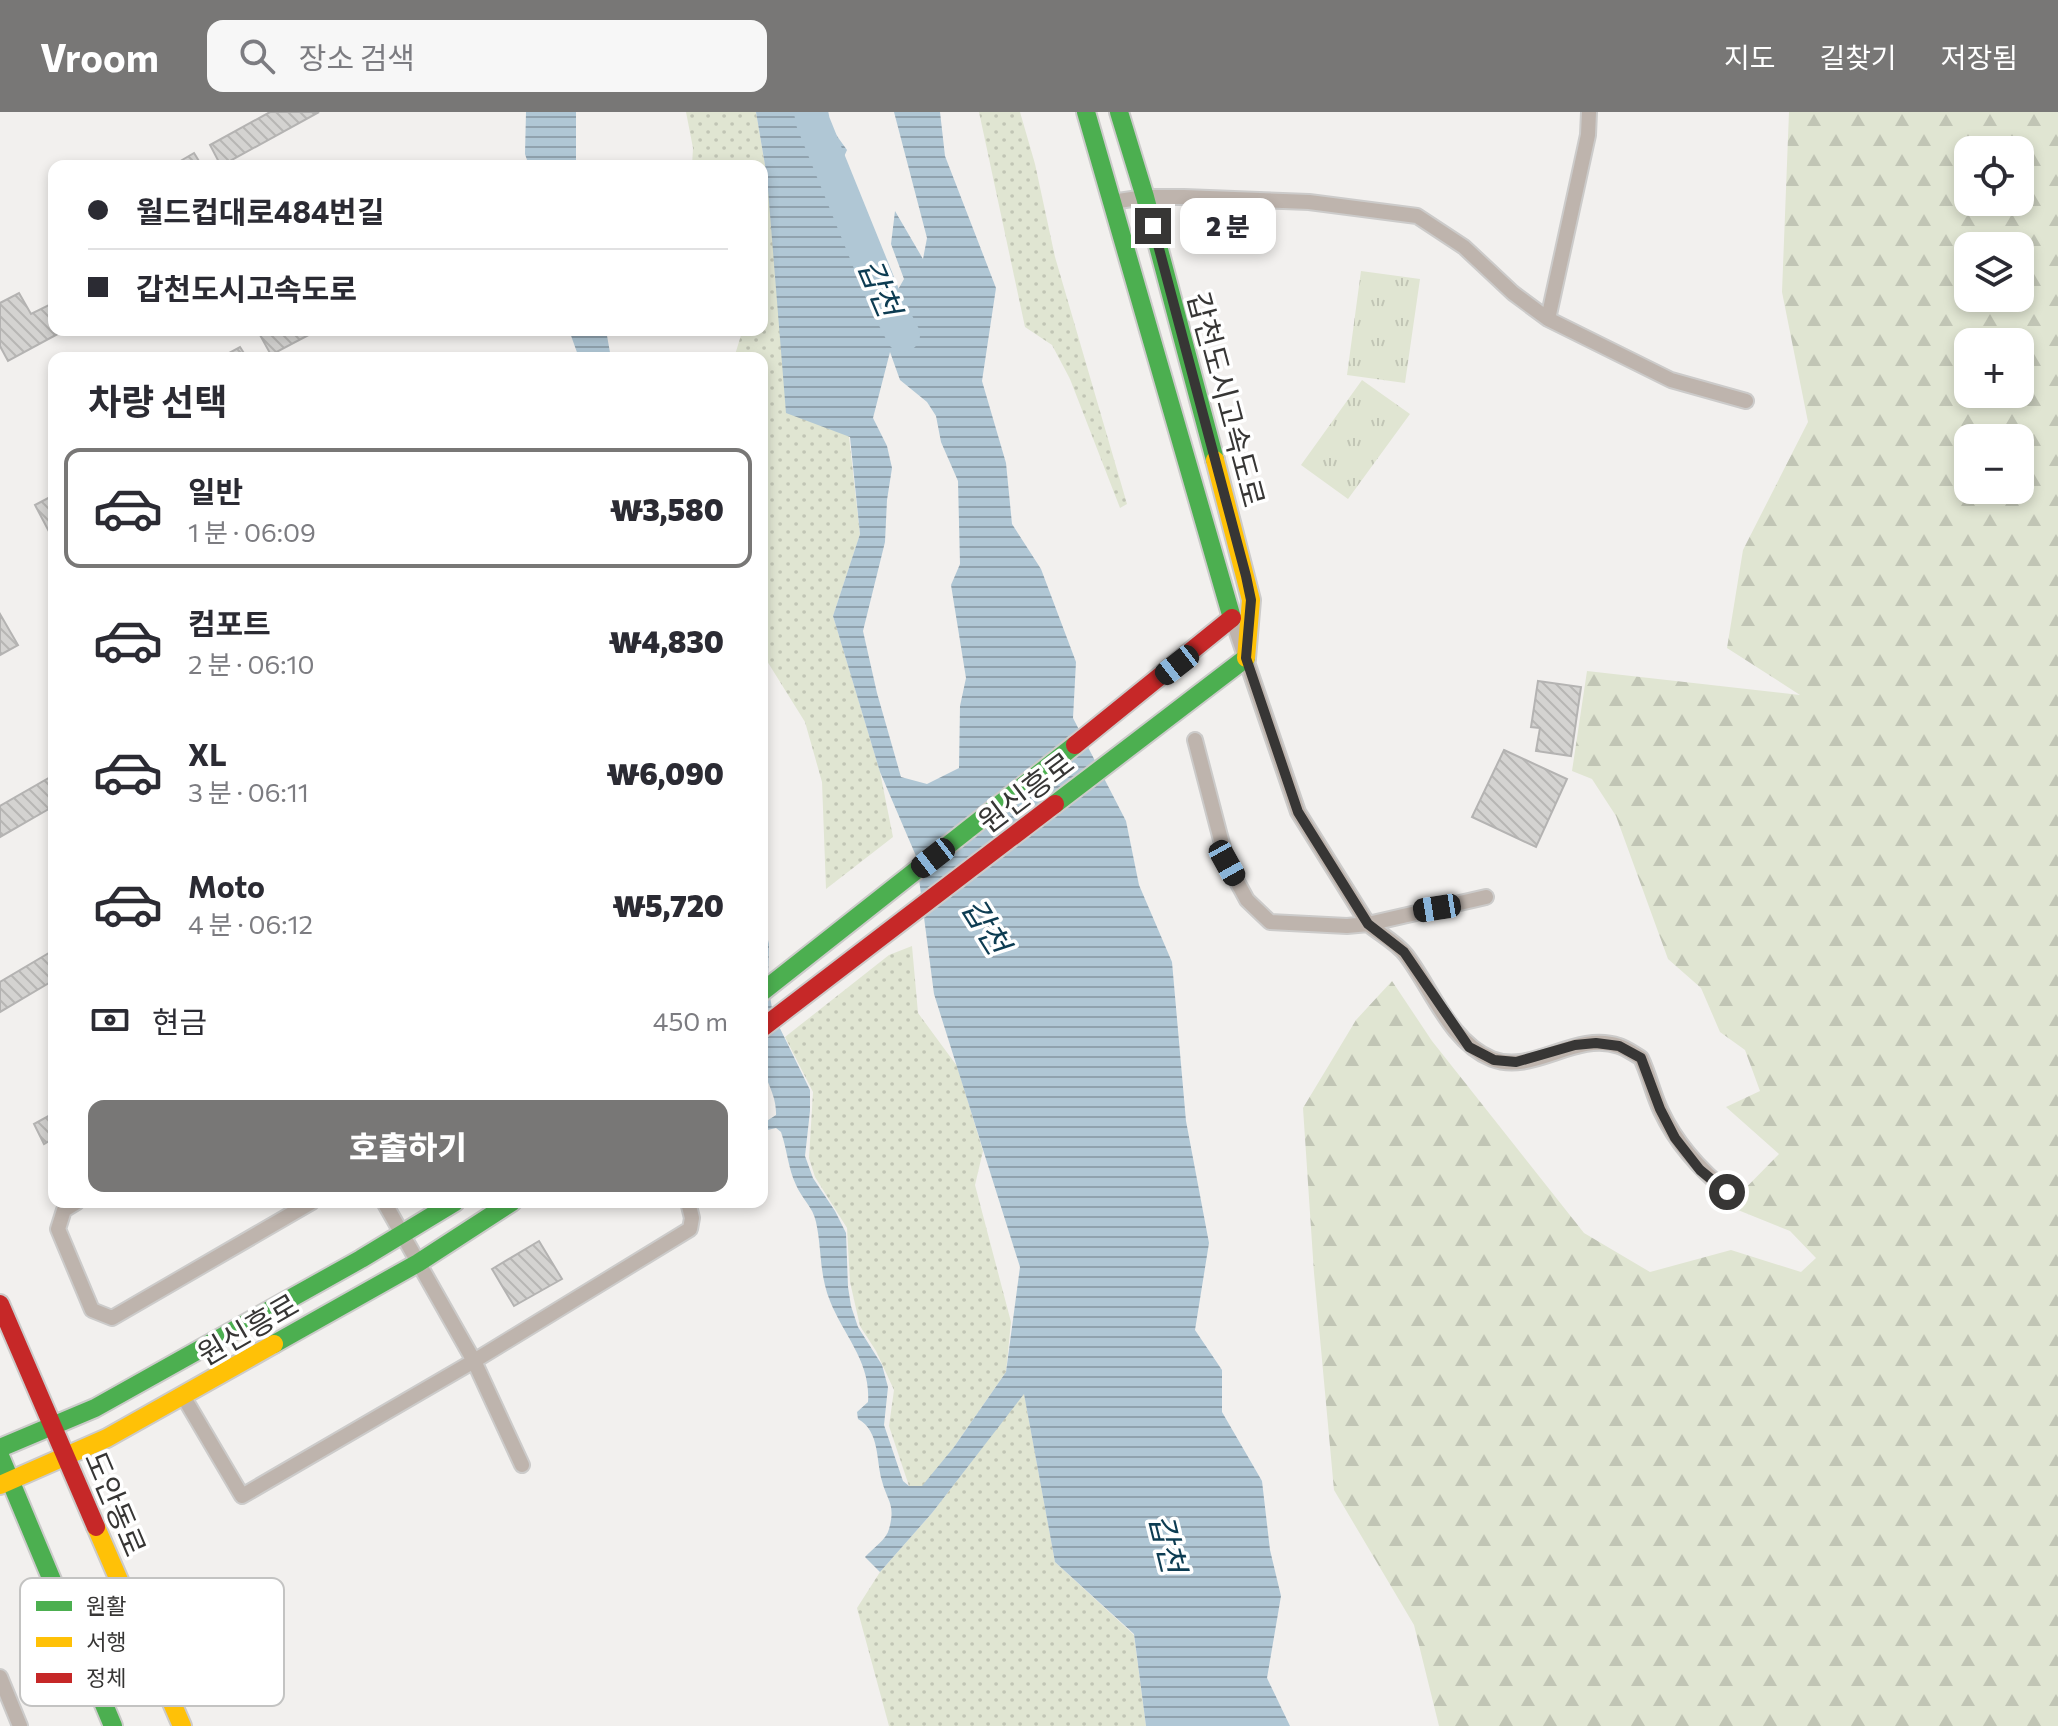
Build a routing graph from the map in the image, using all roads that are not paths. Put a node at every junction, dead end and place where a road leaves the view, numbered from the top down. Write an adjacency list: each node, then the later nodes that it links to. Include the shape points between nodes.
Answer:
1 (1086, 112): 5 (street, 갑천도시고속도로)
2 (1119, 112): 4 (street, 갑천도시고속도로)
3 (1589, 112): 6 (street)
4 (1145, 197): 5 (street); 6 (street, via 1309,202 1417,216 1464,247); 9 (street, 갑천도시고속도로, via 1246,576 1251,600)
5 (1112, 202): 8 (street, 갑천도시고속도로)
6 (1548, 319): 7 (street, via 1671,380)
7 (1746, 401)
8 (1232, 618): 9 (street); 13 (street, 원신흥로)
9 (1246, 658): 12 (street, via 1298,812); 14 (street, 원신흥로)
10 (1195, 740): 12 (street, via 1227,863 1247,900 1270,922)
11 (1486, 897): 12 (street)
12 (1368, 924): 15 (street, via 1404,952 1469,1047 1494,1060 1516,1062 1596,1043 1619,1046 1641,1058 1675,1138 1700,1170)
13 (768, 987)
14 (768, 1023)
15 (1729, 1193)
16 (67, 1208): 17 (street, via 58,1229 92,1310 112,1318)
17 (302, 1208)
18 (387, 1208): 22 (street)
19 (445, 1208): 22 (street, 원신흥로)
20 (503, 1208): 23 (street, 원신흥로)
21 (690, 1208): 25 (street, via 690,1229)
22 (402, 1235): 23 (street); 27 (street, 원신흥로, via 175,1365)
23 (418, 1263): 25 (street); 26 (street, 원신흥로)
24 (0, 1304): 27 (street, 도안동로)
25 (474, 1361): 26 (street, via 242,1496); 31 (street)
26 (183, 1396): 30 (street, 원신흥로)
27 (53, 1427): 28 (street, 원신흥로); 30 (street, 도안동로)
28 (0, 1448)
29 (0, 1456): 32 (street)
30 (67, 1457): 32 (street, 원신흥로); 34 (street, 도안동로)
31 (522, 1465)
32 (5, 1483): 33 (street)
33 (47, 1578)
34 (119, 1578)
35 (2, 1686): 38 (street)
36 (104, 1706): 39 (street)
37 (173, 1706): 40 (street, 도안동로)
38 (20, 1726)
39 (113, 1726)
40 (182, 1726)

